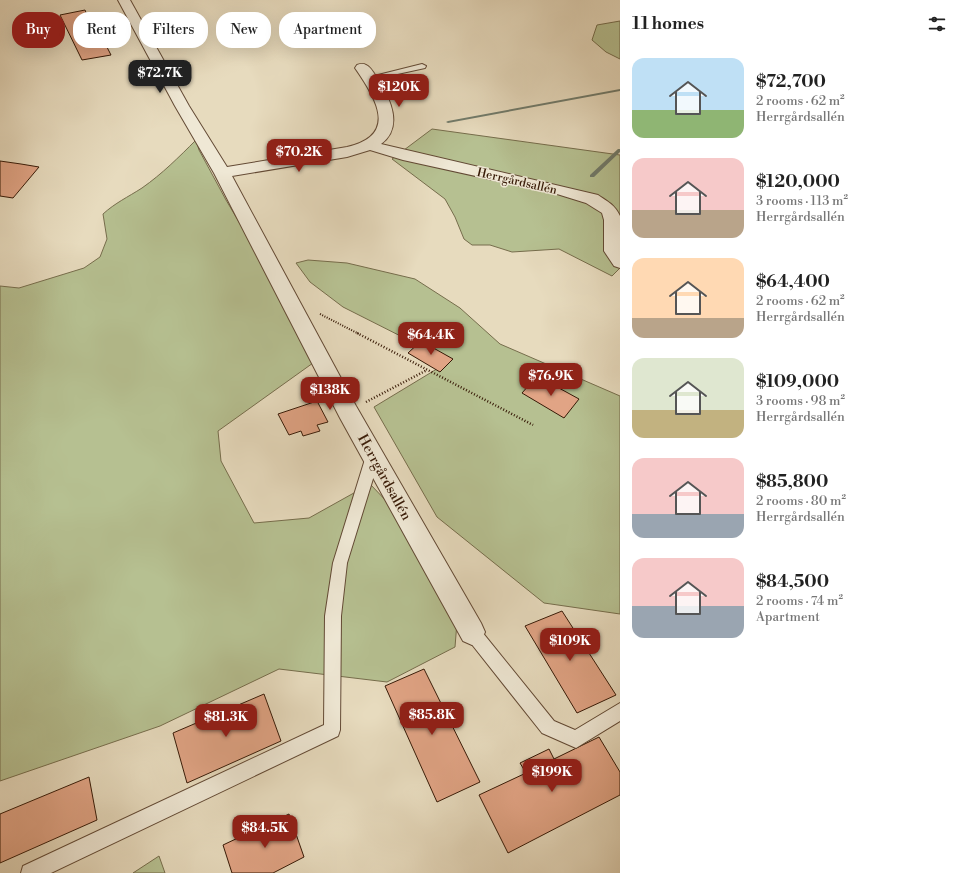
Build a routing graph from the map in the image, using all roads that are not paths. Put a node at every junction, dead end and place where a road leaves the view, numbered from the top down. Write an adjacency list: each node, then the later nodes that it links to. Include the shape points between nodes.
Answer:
1 (124, 0): 5 (street, Herrgårdsallén)
2 (422, 66): 3 (lane)
3 (366, 73): 4 (street, via 381,96 386,109 387,124 382,135)
4 (369, 145): 5 (street, via 347,152); 6 (street, Herrgårdsallén, via 592,199 609,210 613,220 613,251)
5 (222, 173): 7 (street, Herrgårdsallén)
6 (620, 262)
7 (373, 456): 8 (street, Herrgårdsallén); 10 (lane, via 340,563 333,616 332,730)
8 (472, 632): 9 (lane, via 548,727 576,739)
9 (620, 711)
10 (30, 873)

